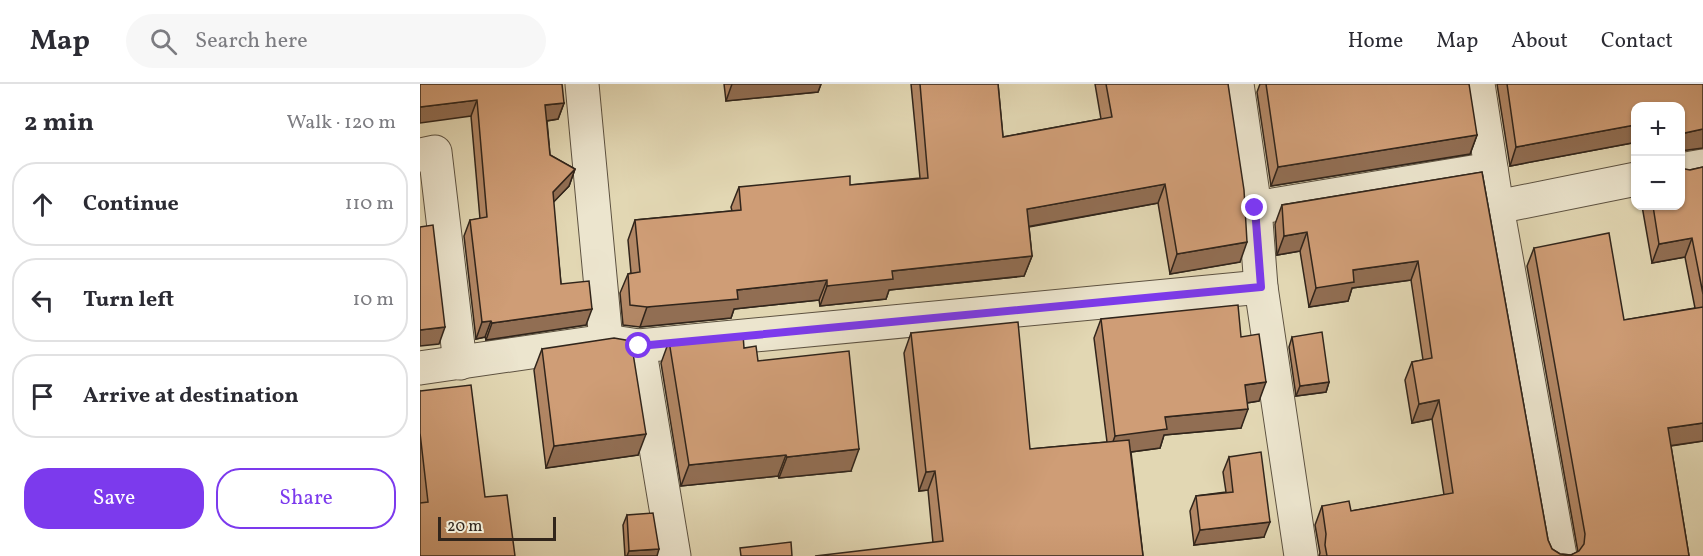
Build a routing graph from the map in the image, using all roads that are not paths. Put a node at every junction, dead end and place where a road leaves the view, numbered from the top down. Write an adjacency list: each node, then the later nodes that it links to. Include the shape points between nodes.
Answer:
1 (582, 84): 12 (street)
2 (1237, 84): 10 (street)
3 (1478, 84): 6 (street)
4 (420, 155): 14 (street, via 435,152)
5 (1703, 166): 7 (street)
6 (1491, 169): 9 (street); 10 (street)
7 (1685, 170)
8 (1631, 181): 9 (street)
9 (1497, 207): 18 (street)
10 (1255, 208): 11 (street)
11 (1261, 287): 13 (street); 17 (street)
12 (606, 341): 13 (street); 14 (street)
13 (639, 346): 16 (street)
14 (460, 363): 15 (street)
15 (420, 368)
16 (674, 556)
17 (1301, 556)
18 (1560, 556)

